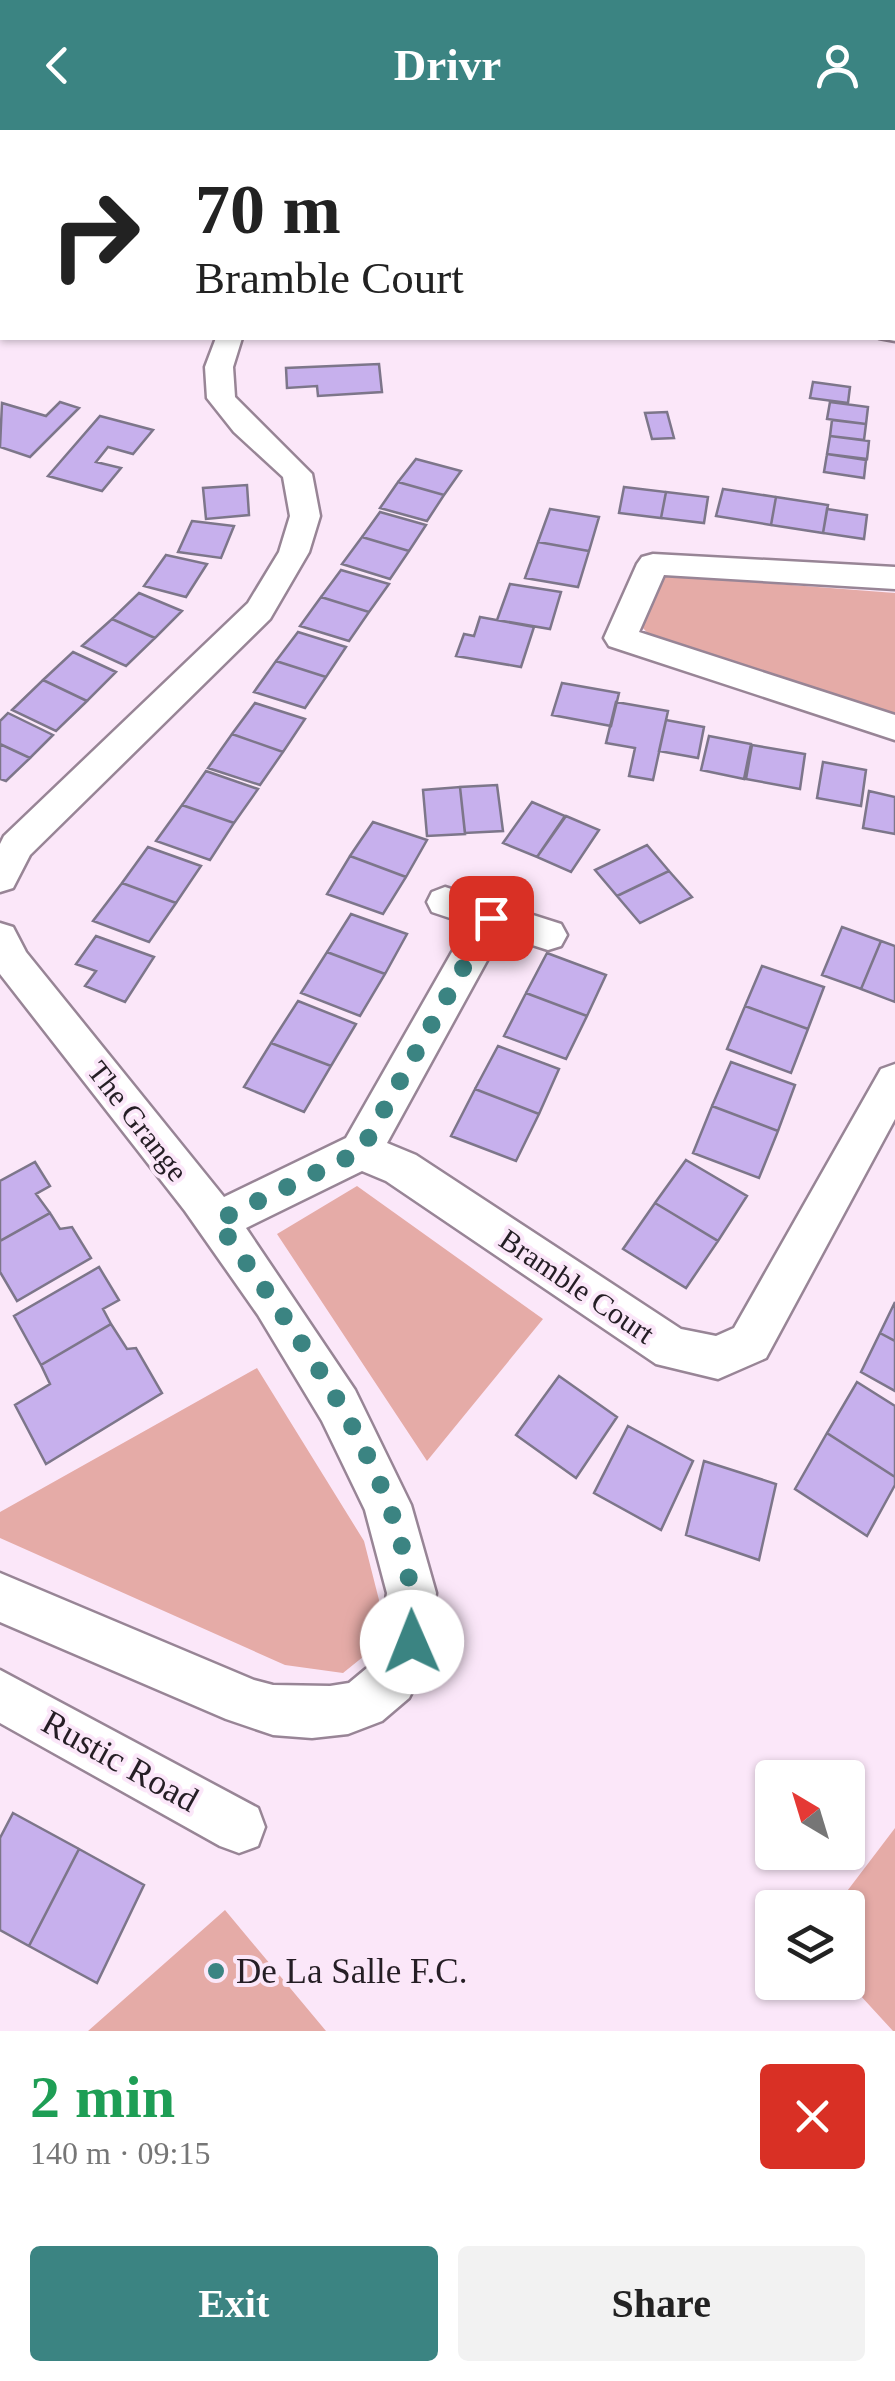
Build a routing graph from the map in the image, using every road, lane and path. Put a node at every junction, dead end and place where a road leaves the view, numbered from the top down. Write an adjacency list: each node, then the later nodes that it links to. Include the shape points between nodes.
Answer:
1 (228, 340): 4 (street, via 219,367 221,398 297,474 305,516 294,552 258,611 17,846)
2 (895, 578): 3 (street, via 653,564 620,638)
3 (895, 728)
4 (0, 878)
5 (444, 902): 6 (street)
6 (491, 918): 7 (street); 10 (street)
7 (548, 935)
8 (0, 938): 11 (street, The Grange)
9 (895, 1081): 10 (street, Bramble Court, via 750,1343 718,1358 672,1349 401,1168)
10 (361, 1151): 11 (street)
11 (217, 1221): 12 (street, The Grange, via 322,1371 387,1498 415,1605 412,1642 394,1680 353,1712 268,1710)
12 (0, 1597)
13 (0, 1695): 14 (street, Rustic Road)
14 (239, 1827)

